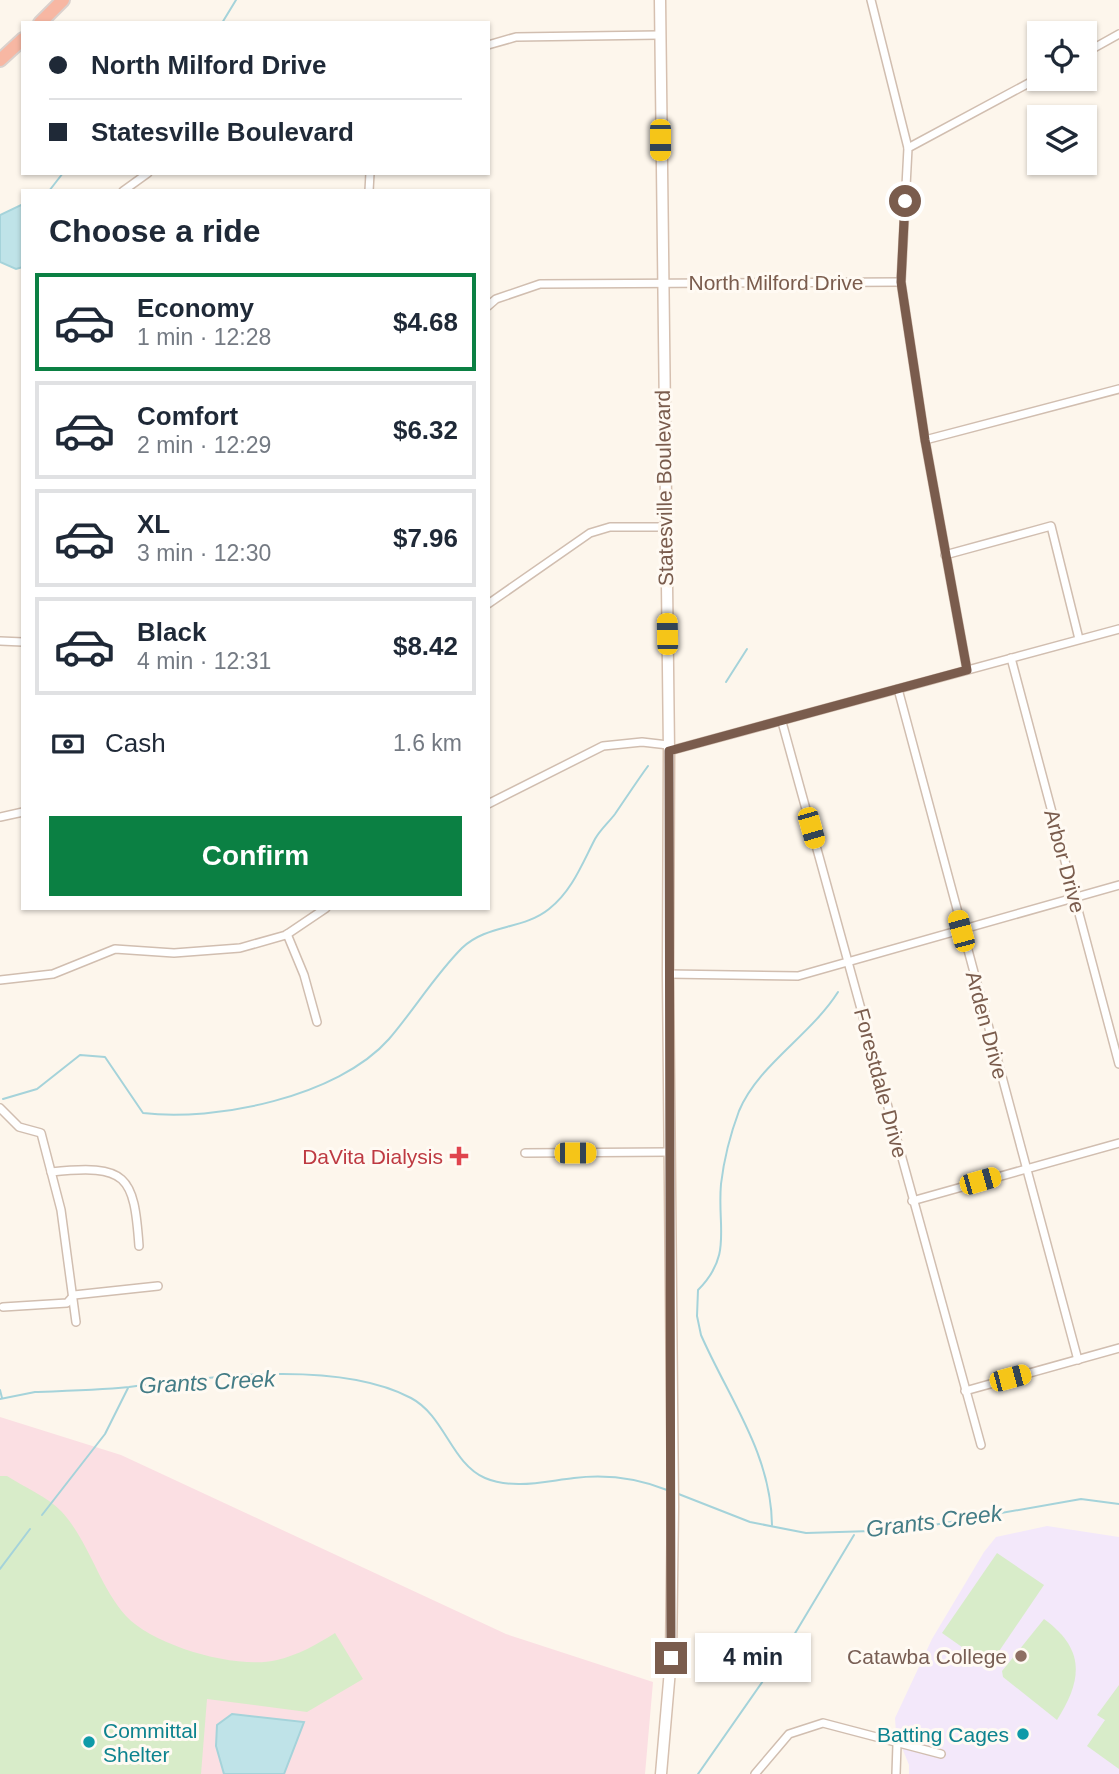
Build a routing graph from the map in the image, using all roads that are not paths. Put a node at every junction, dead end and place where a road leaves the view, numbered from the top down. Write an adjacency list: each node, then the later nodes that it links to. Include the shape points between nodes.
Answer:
1 (63, 0): 4 (highway)
2 (660, 0): 6 (main road, Statesville Boulevard)
3 (871, 0): 12 (street)
4 (42, 21)
5 (1119, 34): 9 (street)
6 (659, 35): 8 (street, via 516,37); 15 (main road, Statesville Boulevard)
7 (21, 40): 10 (highway)
8 (490, 44)
9 (1097, 46)
10 (0, 60)
11 (1027, 84): 12 (street)
12 (908, 148): 16 (street)
13 (145, 175): 14 (street)
14 (126, 189)
15 (661, 282): 16 (street, North Milford Drive); 17 (street, North Milford Drive, via 540,284); 20 (main road, Statesville Boulevard)
16 (901, 282): 19 (street)
17 (490, 304)
18 (1119, 389): 19 (street)
19 (925, 440): 21 (street)
20 (665, 527): 22 (street, via 610,527 590,533); 31 (main road, Statesville Boulevard)
21 (945, 555): 24 (street, via 1051,526); 28 (street)
22 (490, 603)
23 (1119, 629): 24 (street)
24 (1079, 639): 27 (street)
25 (0, 641): 26 (street)
26 (21, 642)
27 (1011, 658): 28 (street); 36 (street, Arbor Drive)
28 (967, 670): 29 (street)
29 (898, 689): 30 (street); 38 (street, Arden Drive)
30 (782, 722): 31 (street); 40 (street, Forestdale Drive)
31 (669, 748): 32 (street, via 630,742 603,746); 41 (main road, Statesville Boulevard)
32 (490, 803)
33 (21, 812): 34 (street)
34 (0, 817)
35 (1119, 885): 36 (street)
36 (1074, 897): 38 (street); 44 (street, Arbor Drive)
37 (323, 910): 39 (street)
38 (961, 931): 40 (street); 49 (street, Arden Drive)
39 (287, 934): 42 (street, via 208,952 115,949 53,974); 43 (street)
40 (848, 961): 41 (street, via 798,976); 51 (street, Forestdale Drive)
41 (668, 974): 47 (main road, Statesville Boulevard)
42 (0, 981)
43 (317, 1022)
44 (1119, 1064)
45 (0, 1108): 50 (street, via 19,1127 41,1133)
46 (1119, 1143): 49 (street)
47 (670, 1152): 48 (street); 63 (main road, Statesville Boulevard, via 671,1658)
48 (525, 1153)
49 (1026, 1168): 51 (street); 58 (street, Arden Drive)
50 (51, 1172): 52 (street, via 109,1172 121,1178 134,1195); 54 (street)
51 (912, 1200): 59 (street, Forestdale Drive)
52 (139, 1247)
53 (158, 1286): 54 (street)
54 (74, 1295): 55 (street, via 67,1303); 56 (street)
55 (3, 1307)
56 (76, 1322)
57 (1119, 1348): 58 (street)
58 (1078, 1360): 59 (street)
59 (965, 1391): 60 (street, Forestdale Drive)
60 (981, 1445)
61 (897, 1744): 62 (street); 64 (street, via 823,1723 789,1734); 65 (street)
62 (941, 1754)
63 (661, 1774)
64 (755, 1774)
65 (896, 1774)

